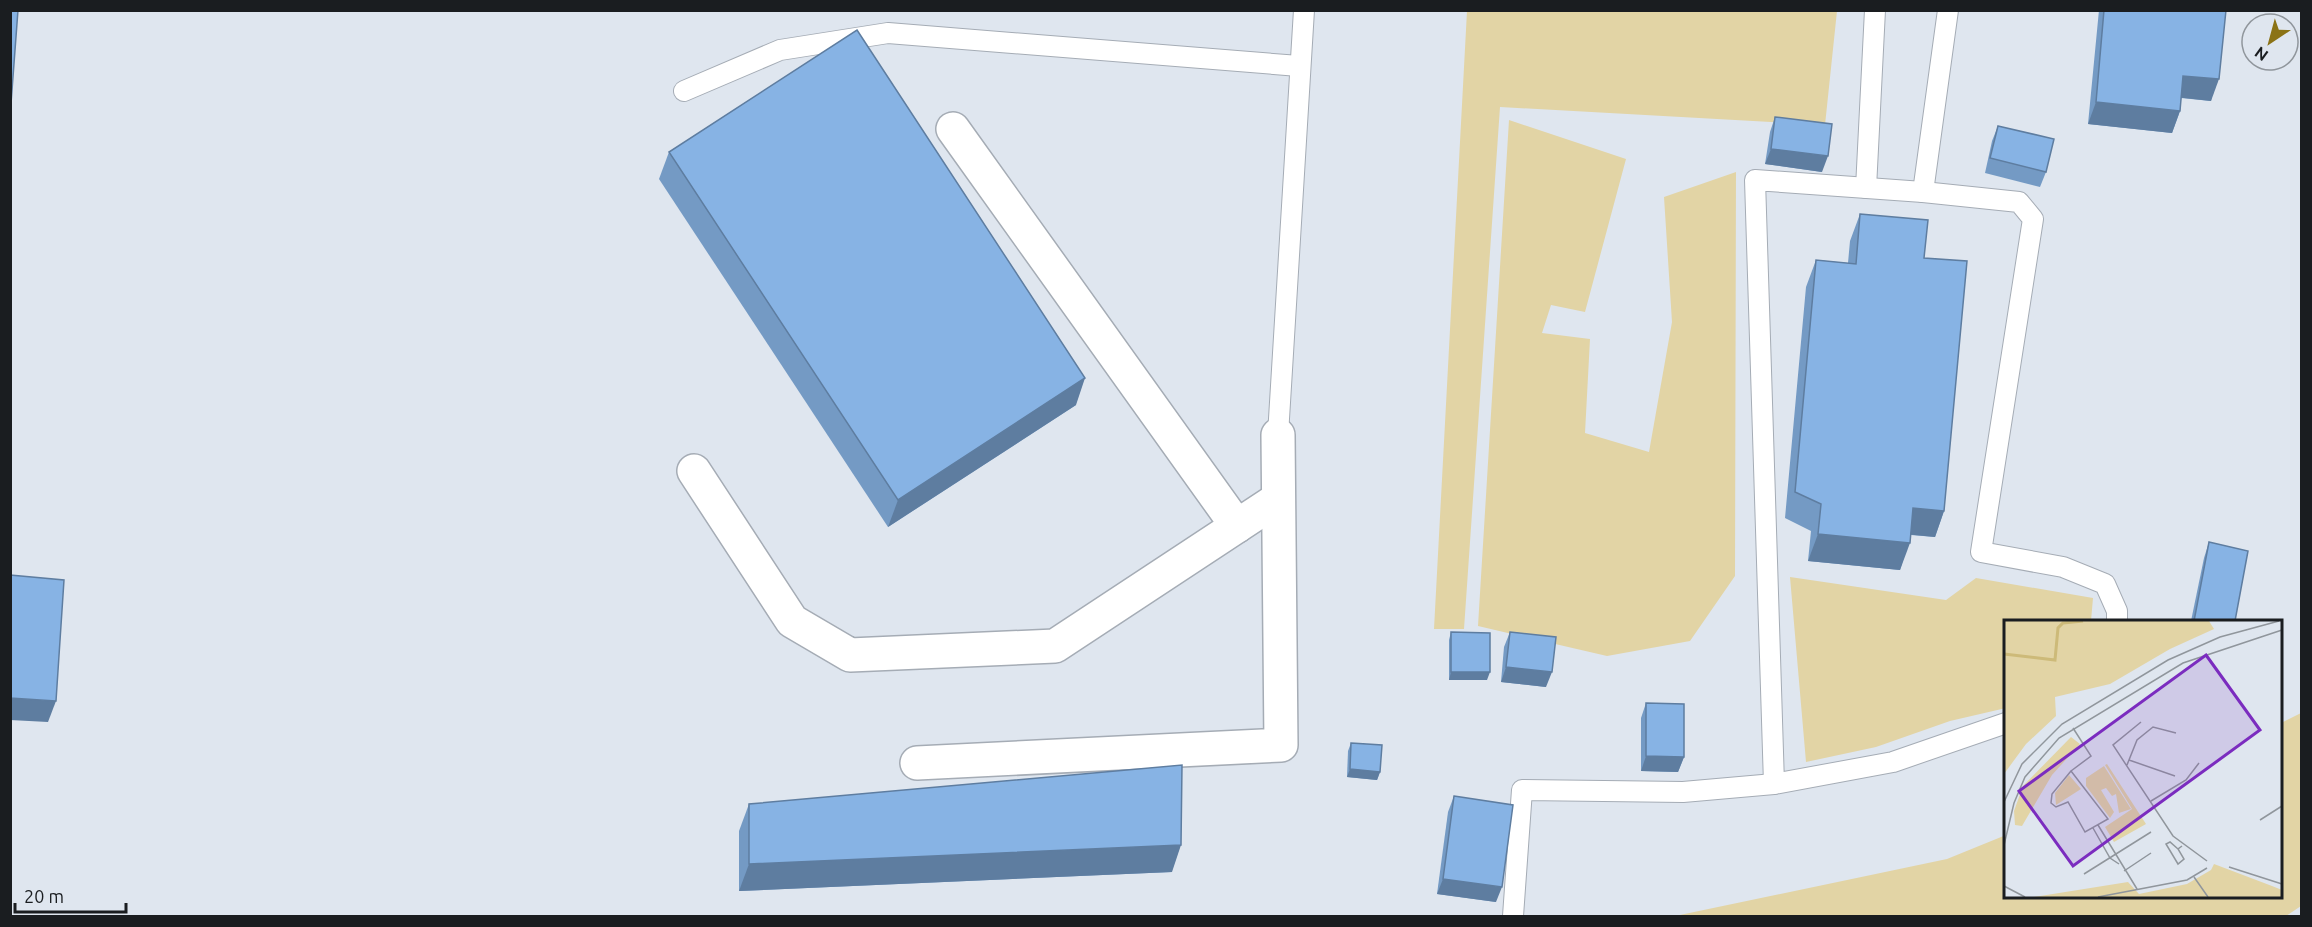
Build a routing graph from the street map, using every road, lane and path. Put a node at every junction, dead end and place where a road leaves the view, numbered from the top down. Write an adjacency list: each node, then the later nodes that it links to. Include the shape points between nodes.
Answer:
1 (1304, 10): 4 (lane)
2 (1875, 10): 7 (lane)
3 (1948, 10): 8 (lane)
4 (1299, 66): 5 (lane, via 888,33 780,50); 9 (lane)
5 (684, 91)
6 (953, 129): 12 (street)
7 (1866, 188): 8 (lane); 16 (lane, via 1755,180)
8 (1923, 192): 13 (lane, via 2019,202 2032,219 1981,552 2063,567 2105,584)
9 (1278, 435): 11 (street)
10 (694, 471): 12 (street, via 792,621 850,655 1055,646)
11 (1278, 499): 12 (street); 15 (street, via 1281,745)
12 (1237, 526)
13 (2117, 620)
14 (2004, 724): 16 (lane, via 1893,762)
15 (917, 763)
16 (1774, 784): 17 (lane, via 1683,792 1522,790)
17 (1513, 916)

